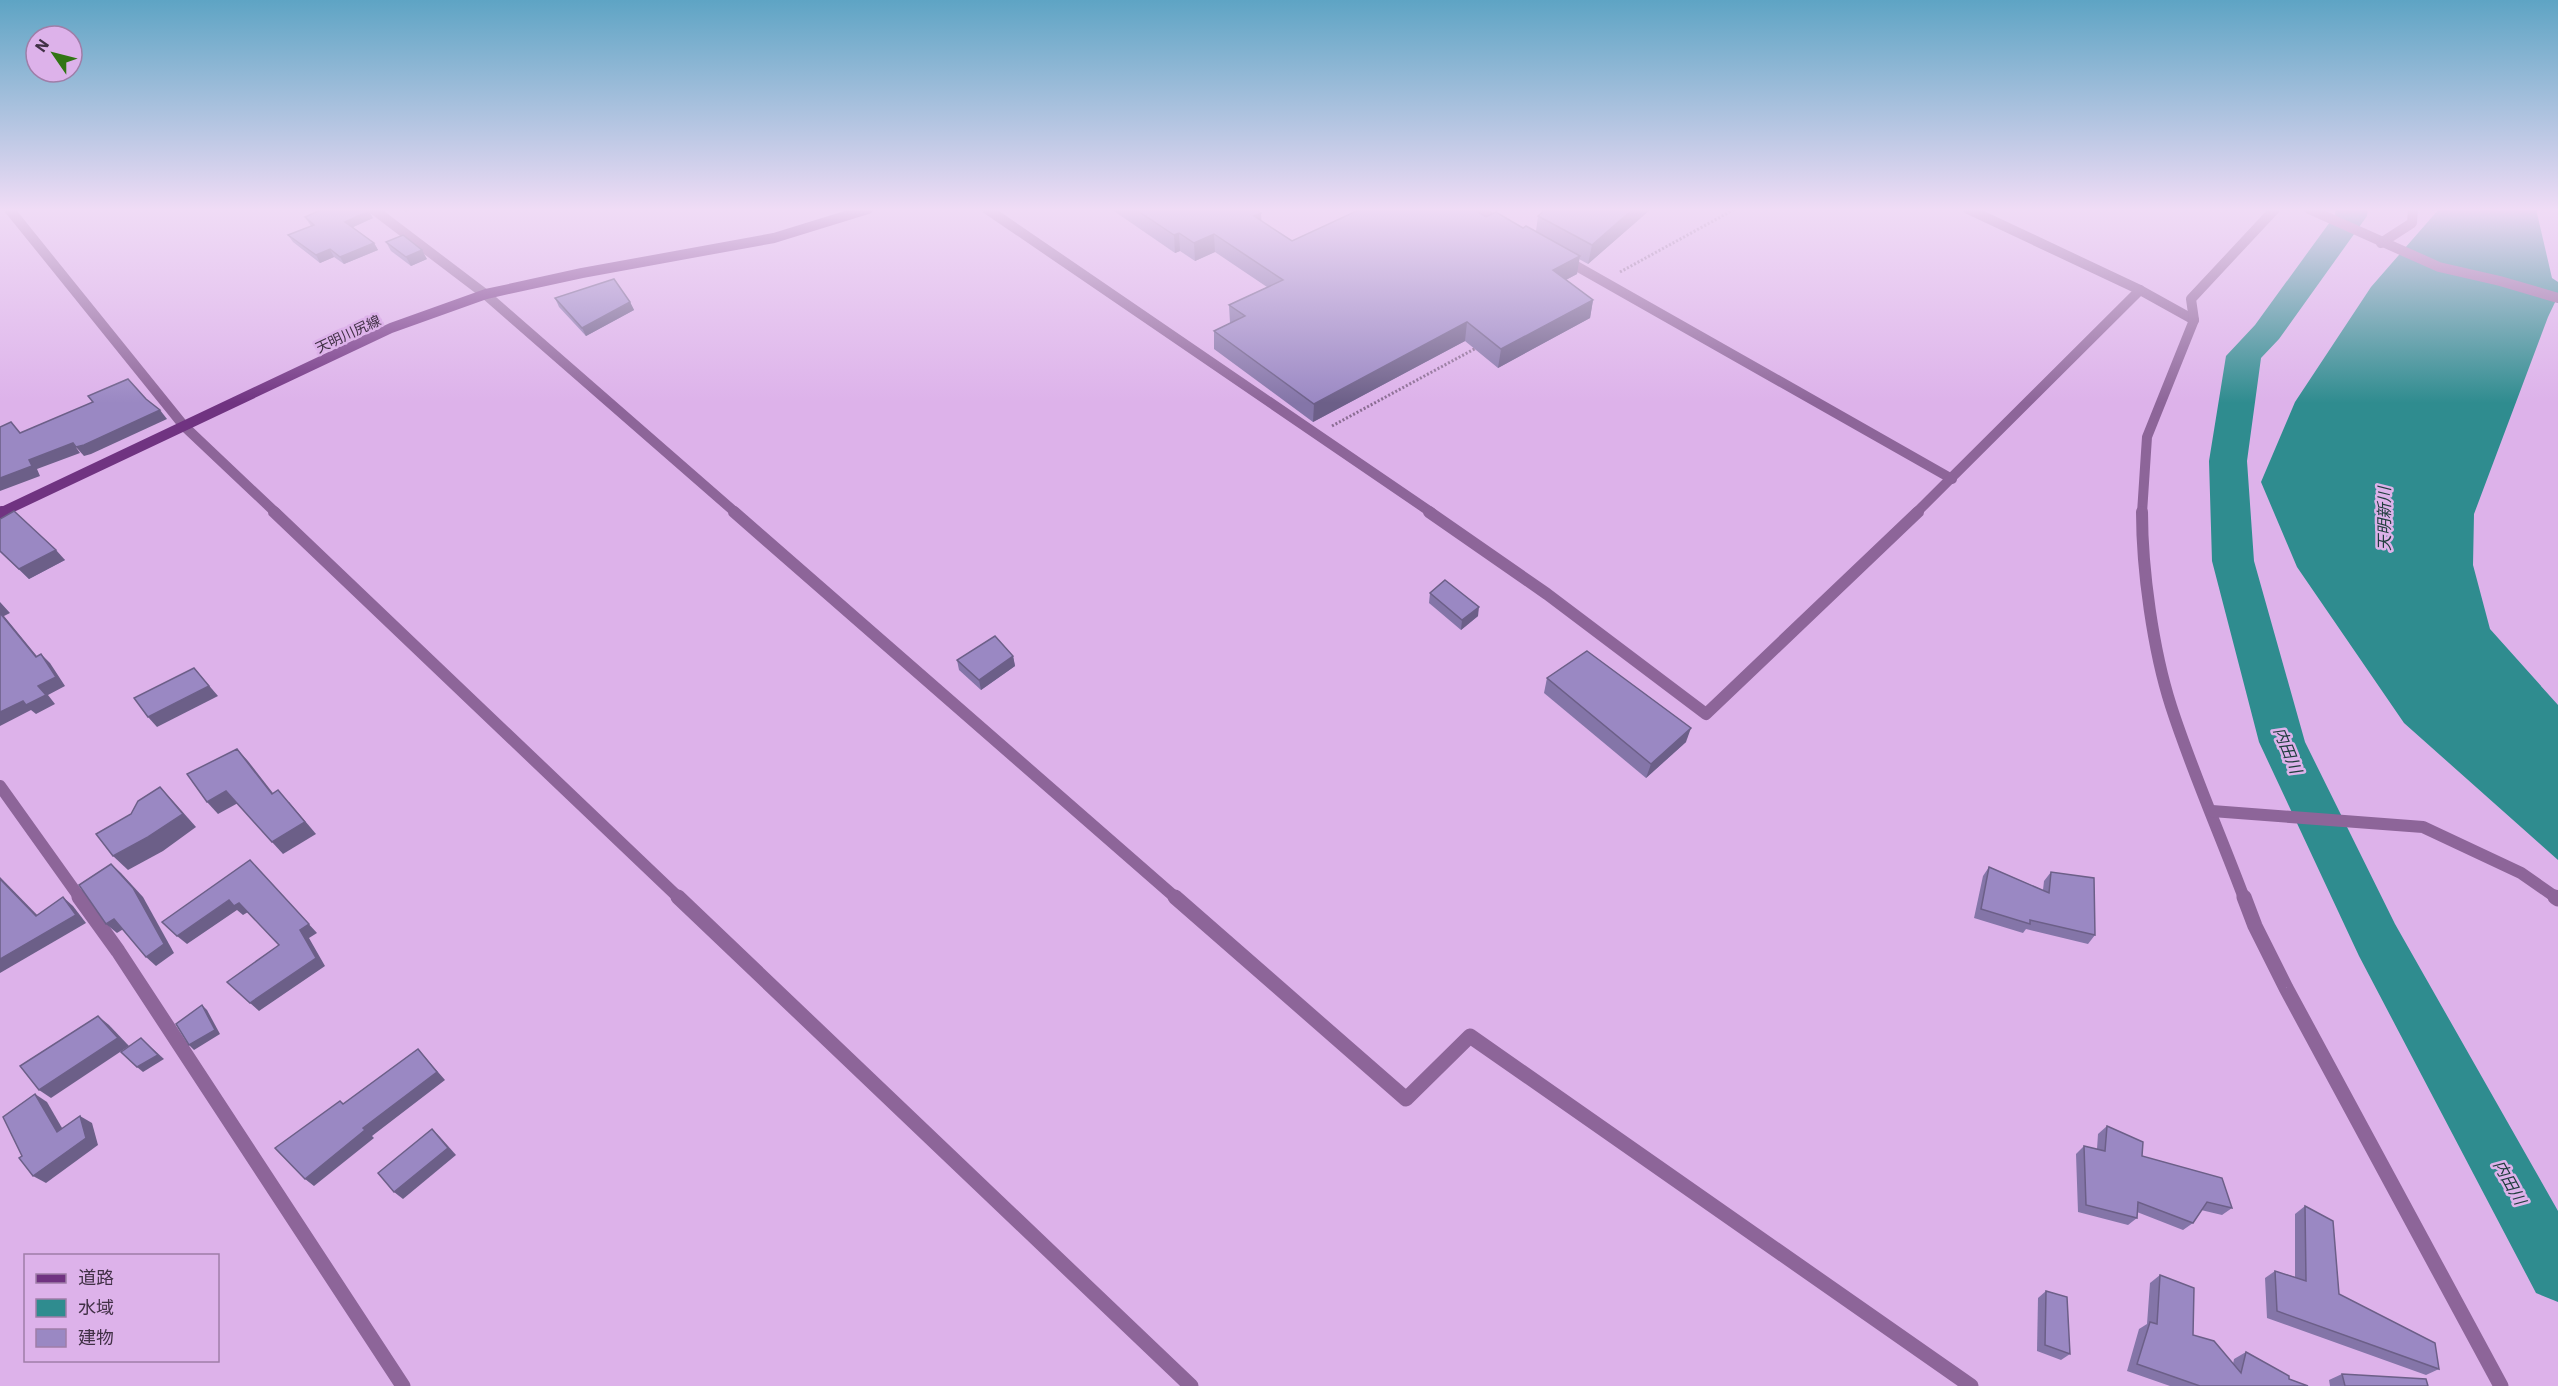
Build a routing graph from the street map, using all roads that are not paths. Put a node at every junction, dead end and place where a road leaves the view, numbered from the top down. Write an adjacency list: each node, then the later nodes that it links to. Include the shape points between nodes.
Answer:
1 (61, 274): 13 (street)
2 (458, 274): 10 (street)
3 (585, 274): 10 (main road, 天明川尻線)
4 (1082, 274): 14 (street, via 1547,594 1706,714)
5 (1590, 274): 14 (street)
6 (2105, 274): 9 (street)
7 (2215, 274): 12 (street, via 2191,299)
8 (2468, 274): 11 (street)
9 (2140, 290): 12 (street); 14 (street)
10 (485, 294): 13 (main road, 天明川尻線, via 391,328); 21 (street, via 1406,1099 1470,1036)
11 (2558, 298)
12 (2194, 320): 17 (street, via 2147,437 2142,546 2159,663 2171,706)
13 (184, 426): 15 (main road, 天明川尻線); 20 (street)
14 (1952, 479)
15 (0, 513)
16 (0, 786): 19 (street, via 118,951)
17 (2212, 811): 18 (street, via 2423,827 2521,873); 22 (street, via 2256,926 2286,988)
18 (2558, 899)
19 (403, 1386)
20 (1191, 1386)
21 (1971, 1386)
22 (2501, 1386)

